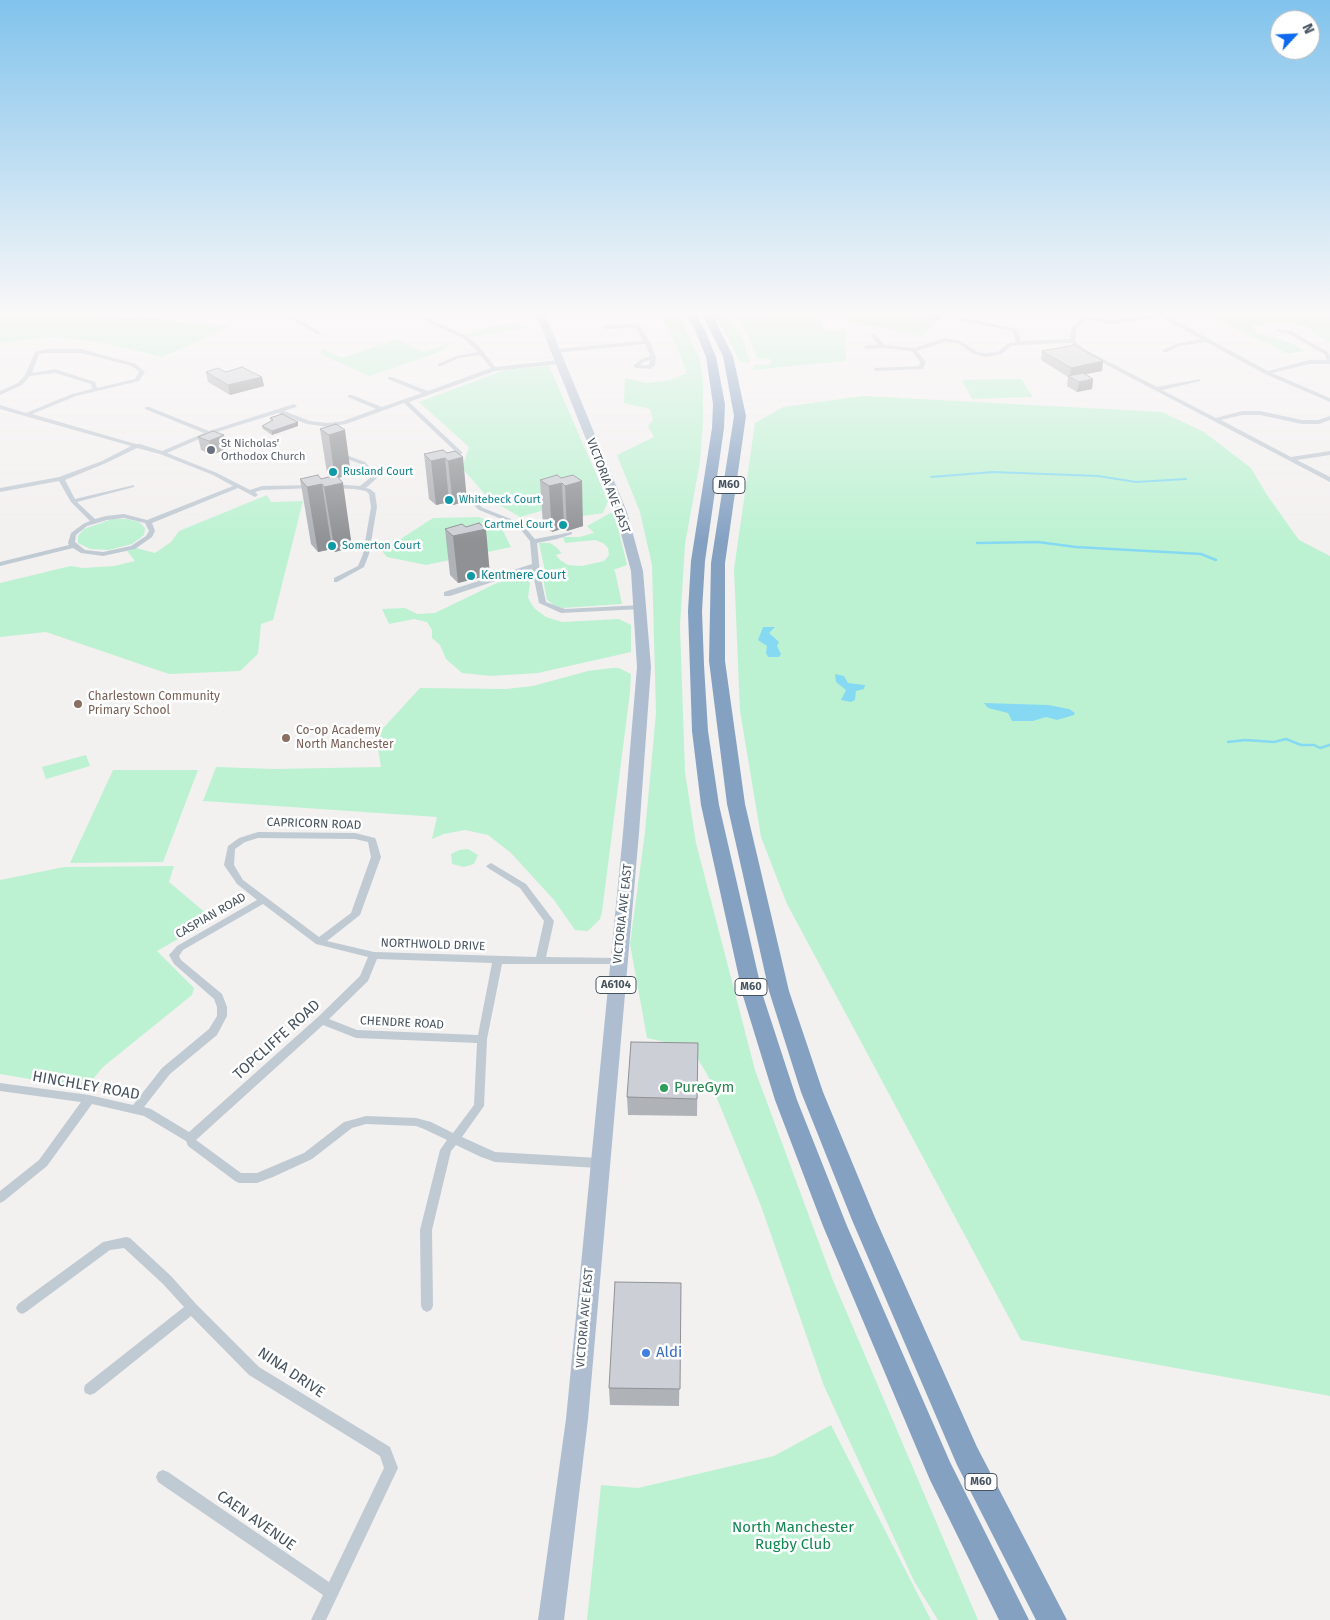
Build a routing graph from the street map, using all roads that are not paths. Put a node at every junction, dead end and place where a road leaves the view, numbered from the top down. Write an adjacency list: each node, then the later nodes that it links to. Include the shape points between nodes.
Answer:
1 (93, 390): 18 (street)
2 (420, 390): 9 (street)
3 (437, 390): 9 (street)
4 (571, 390): 47 (main road, VICTORIA AVE EAST / A6104, via 621,512 638,571)
5 (717, 390): 72 (highway, M60, via 718,428 698,561 696,665 700,731 710,805 751,986 786,1100 834,1226 940,1471)
6 (735, 390): 73 (highway, M60, via 740,416 718,563 717,661 736,804 779,991 812,1092 864,1220 967,1456)
7 (1158, 390): 20 (street)
8 (1306, 390): 11 (street)
9 (428, 393): 12 (street)
10 (342, 399): 16 (street, via 352,395)
11 (1330, 400)
12 (406, 402): 16 (street); 24 (street)
13 (294, 406): 17 (street)
14 (0, 407): 18 (street)
15 (147, 408): 21 (street)
16 (383, 410): 17 (street, via 328,425 309,423)
17 (279, 411): 21 (street)
18 (28, 414): 22 (street)
19 (1330, 418): 20 (street, via 1302,422 1242,414)
20 (1216, 420): 27 (street)
21 (209, 433): 23 (street)
22 (138, 445): 23 (street); 28 (street)
23 (162, 453): 32 (street)
24 (460, 453)
25 (1330, 453): 27 (street)
26 (338, 454): 35 (street, via 357,460 374,478)
27 (1292, 458): 29 (street)
28 (61, 479): 36 (street); 37 (street)
29 (1330, 480)
30 (450, 481): 41 (street, via 482,509 519,524)
31 (132, 486): 37 (street)
32 (238, 486): 34 (street, via 252,493 262,488); 39 (street)
33 (327, 486): 35 (street)
34 (318, 487)
35 (362, 488): 45 (street, via 372,493 374,507 366,554 357,571)
36 (0, 490)
37 (72, 501): 38 (street)
38 (93, 521): 39 (street, via 124,516); 42 (street, via 73,534)
39 (148, 522): 42 (street, via 152,531 149,538 127,550 90,554)
40 (570, 533): 41 (street)
41 (533, 541): 44 (street)
42 (73, 546): 43 (street)
43 (0, 564)
44 (536, 565): 46 (street); 47 (street, via 543,604 564,611)
45 (337, 580)
46 (446, 594)
47 (641, 608): 54 (main road, VICTORIA AVE EAST / A6104, via 644,668 632,833)
48 (491, 866): 53 (street, via 523,886 548,921)
49 (262, 901): 50 (street, NORTHWOLD DRIVE); 50 (street, CAPRICORN ROAD, via 240,882 229,865 232,848 242,840 258,835 355,836 372,840 376,857 355,915); 59 (street, CASPIAN ROAD, via 180,948 174,955 177,962 218,997 222,1016 213,1032 166,1071)
50 (319, 942): 51 (street, NORTHWOLD DRIVE)
51 (374, 955): 52 (street, NORTHWOLD DRIVE); 55 (street, TOPCLIFFE ROAD, via 364,978)
52 (498, 960): 53 (street, NORTHWOLD DRIVE); 56 (street)
53 (540, 961): 54 (street, NORTHWOLD DRIVE)
54 (618, 961): 62 (main road, VICTORIA AVE EAST / A6104)
55 (322, 1020): 56 (street, CHENDRE ROAD, via 356,1034); 60 (street, TOPCLIFFE ROAD)
56 (482, 1039): 61 (street, via 479,1106)
57 (0, 1087): 58 (street, HINCHLEY ROAD)
58 (88, 1099): 59 (street, HINCHLEY ROAD); 63 (street, via 43,1163)
59 (136, 1109): 60 (street, HINCHLEY ROAD, via 147,1112)
60 (190, 1138): 61 (street, HINCHLEY ROAD, via 192,1144 239,1178 248,1179 269,1174 308,1156 356,1121 427,1124)
61 (455, 1139): 62 (street, HINCHLEY ROAD, via 495,1157); 64 (street, via 442,1160 426,1230)
62 (599, 1163): 71 (main road, VICTORIA AVE EAST / A6104, via 576,1419)
63 (0, 1198)
64 (427, 1306)
65 (22, 1308): 66 (street, NINA DRIVE, via 108,1246 126,1242)
66 (192, 1308): 67 (street); 69 (street, NINA DRIVE, via 254,1371 385,1452 391,1468)
67 (90, 1389)
68 (163, 1476): 69 (street, CAEN AVENUE)
69 (330, 1591): 70 (street, NINA DRIVE)
70 (318, 1620)
71 (551, 1620)
72 (1014, 1620)
73 (1052, 1620)

